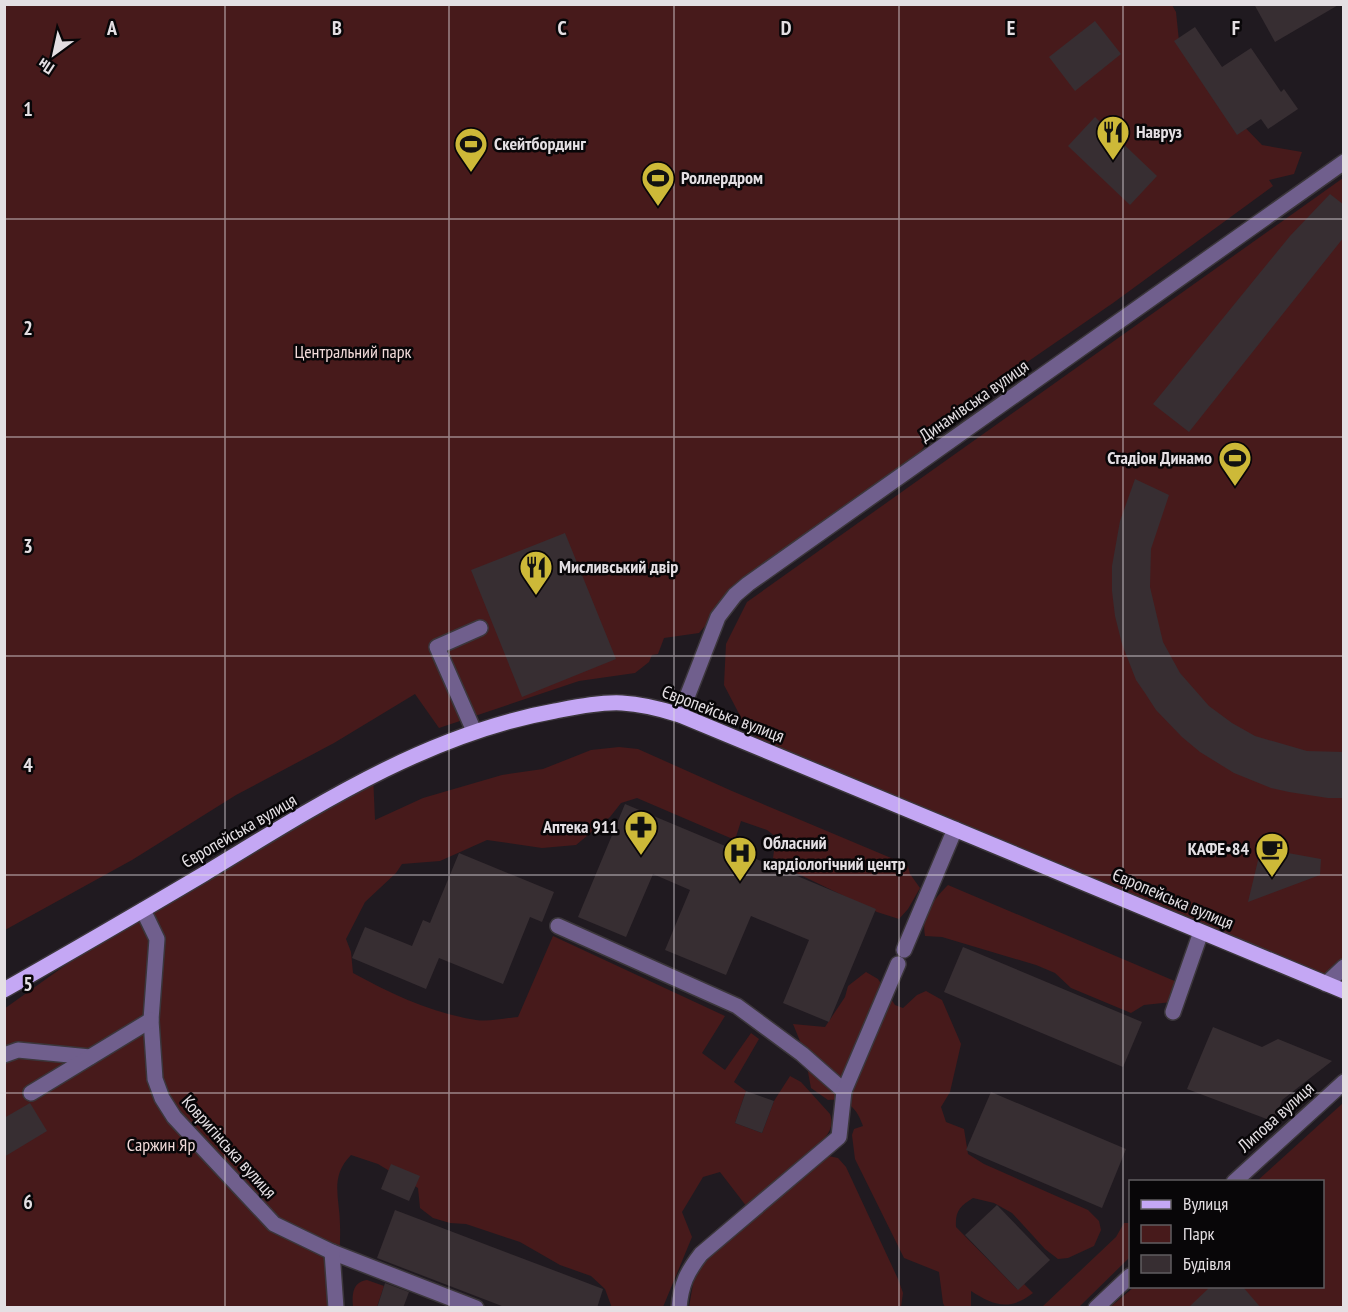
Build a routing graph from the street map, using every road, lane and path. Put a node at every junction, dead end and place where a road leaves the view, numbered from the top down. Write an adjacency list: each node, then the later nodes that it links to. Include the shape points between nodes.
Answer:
1 (1344, 162): 3 (street, Динамівська вулиця, via 748,584 718,617)
2 (480, 628): 4 (street, via 437,647)
3 (680, 715): 4 (main road, Європейська вулиця, via 635,704 612,703 549,712); 5 (main road, Європейська вулиця)
4 (474, 731): 6 (main road, Європейська вулиця, via 373,775)
5 (955, 829): 8 (main road, Європейська вулиця); 18 (street)
6 (143, 910): 11 (main road, Європейська вулиця); 14 (street, Ковригінська вулиця, via 158,939)
7 (558, 926): 18 (street, via 737,1006)
8 (1201, 932): 10 (main road, Європейська вулиця); 13 (street)
9 (1344, 967): 10 (street)
10 (1326, 984): 12 (main road, Європейська вулиця)
11 (4, 990)
12 (1344, 991)
13 (1173, 1012)
14 (151, 1020): 16 (street); 21 (street, Ковригінська вулиця, via 154,1079 162,1098 187,1132 266,1218)
15 (4, 1055): 16 (street, via 18,1050)
16 (90, 1057): 19 (street)
17 (1344, 1082): 20 (street, Липова вулиця)
18 (844, 1091): 25 (street, via 838,1137 701,1254 687,1272)
19 (31, 1093)
20 (1236, 1180)
21 (332, 1251): 23 (street); 24 (street, Ковригінська вулиця)
22 (1129, 1278): 26 (street)
23 (336, 1308)
24 (476, 1308)
25 (679, 1308)
26 (1096, 1308)

